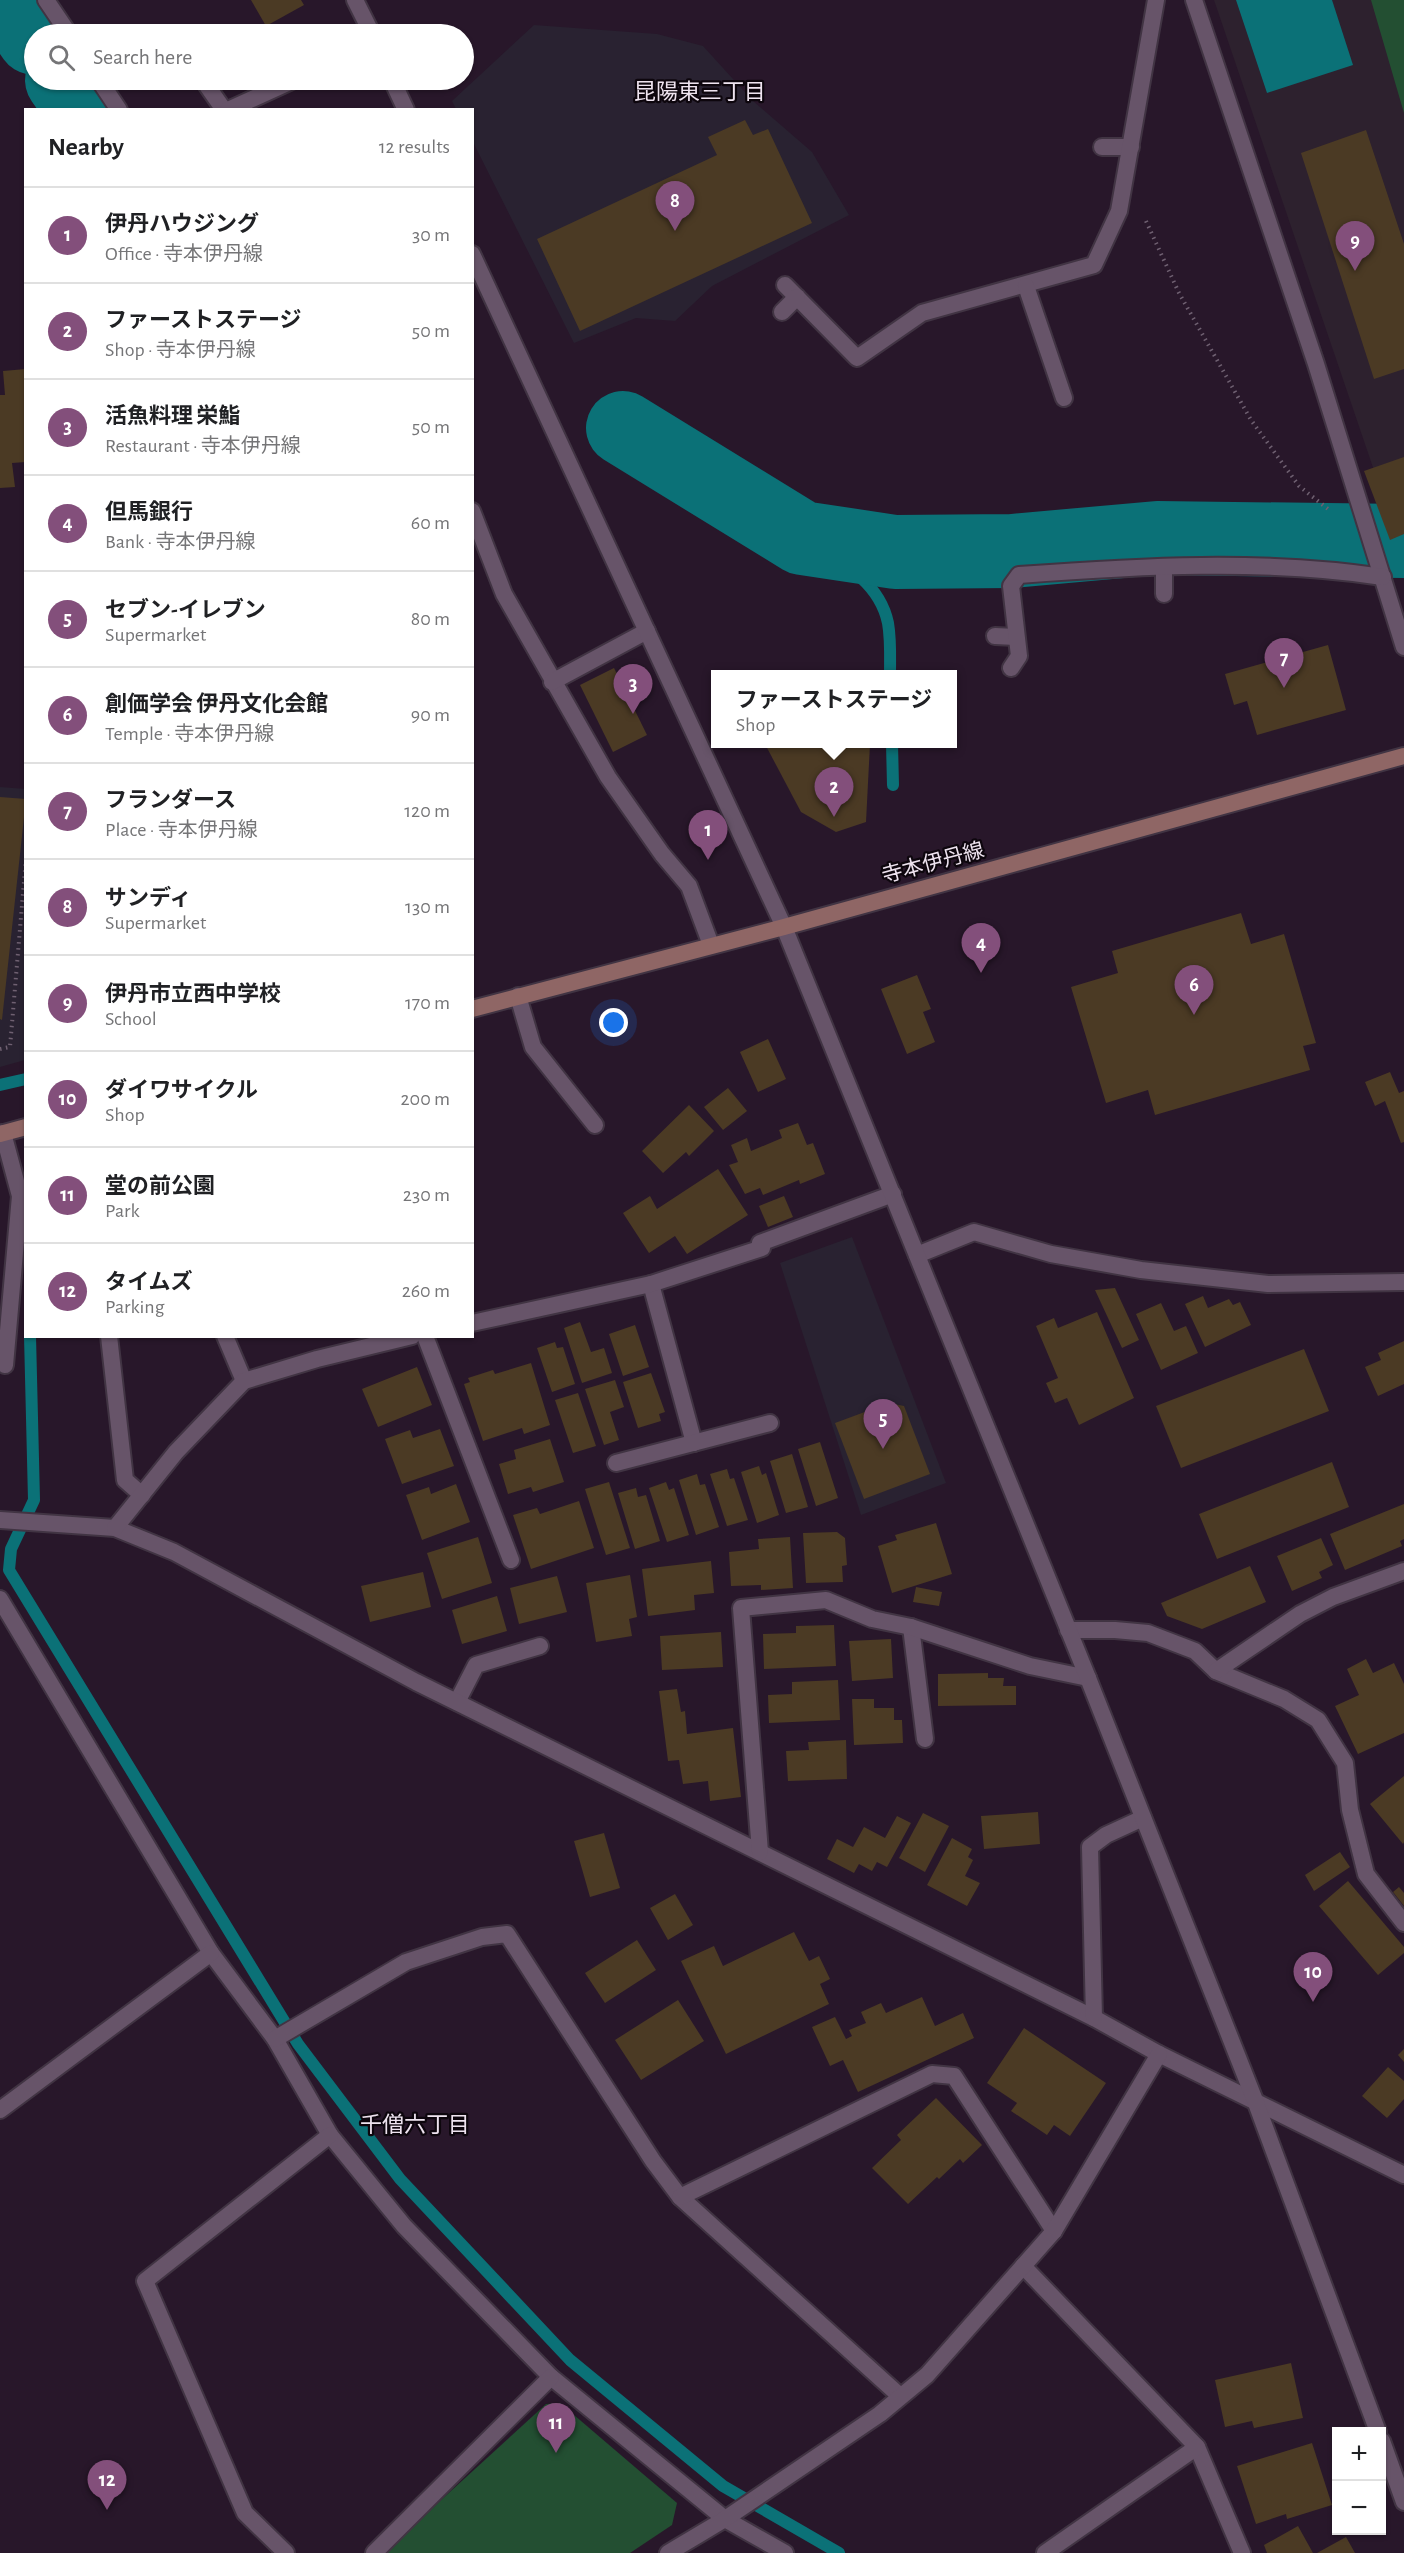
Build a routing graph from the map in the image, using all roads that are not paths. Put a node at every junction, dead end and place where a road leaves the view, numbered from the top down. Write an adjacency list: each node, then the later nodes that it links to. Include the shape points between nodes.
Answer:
1 (46, 0): 5 (street)
2 (355, 0): 6 (street)
3 (1156, 0): 16 (street)
4 (1194, 0): 23 (street)
5 (62, 24)
6 (367, 24)
7 (106, 90): 11 (street)
8 (211, 90): 12 (street)
9 (271, 90): 13 (street)
10 (397, 90): 14 (street)
11 (118, 108)
12 (224, 108)
13 (231, 108)
14 (405, 108)
15 (1102, 147): 16 (street)
16 (1131, 147): 18 (street, via 1119,212 1094,265)
17 (474, 258): 25 (street)
18 (1026, 286): 19 (street, via 922,313 857,358 791,291); 20 (street)
19 (782, 312)
20 (1064, 398)
21 (474, 516): 30 (street, via 504,594)
22 (1164, 567): 23 (street, via 1328,569); 24 (street); 27 (street, via 1019,575 1011,586)
23 (1383, 578): 28 (street)
24 (1164, 594)
25 (647, 631): 30 (street); 32 (street)
26 (995, 636): 27 (street)
27 (1016, 637): 29 (street, via 1018,656)
28 (1404, 647)
29 (1011, 668)
30 (552, 682): 33 (street, via 608,777 689,886)
31 (1404, 756): 32 (main road, 寺本伊丹線)
32 (784, 927): 33 (main road, 寺本伊丹線); 39 (street)
33 (711, 945): 34 (main road, 寺本伊丹線)
34 (518, 996): 35 (main road, 寺本伊丹線); 36 (street, via 533,1047)
35 (474, 1008)
36 (595, 1125)
37 (24, 1128): 38 (main road)
38 (1, 1134): 48 (street, via 20,1196)
39 (893, 1194): 40 (street); 42 (street, via 760,1244 762,1248)
40 (917, 1255): 41 (street, via 974,1232 1051,1254 1141,1270 1268,1284); 60 (street)
41 (1404, 1282)
42 (651, 1284): 43 (street); 51 (street)
43 (474, 1323)
44 (109, 1338): 53 (street, via 125,1479)
45 (226, 1338): 49 (street)
46 (404, 1338): 49 (street)
47 (426, 1338): 56 (street)
48 (5, 1365)
49 (244, 1381): 53 (street, via 176,1452)
50 (770, 1422): 51 (street)
51 (694, 1443): 52 (street)
52 (616, 1463)
53 (142, 1495): 55 (street)
54 (0, 1520): 55 (street)
55 (115, 1528): 64 (street, via 174,1552)
56 (511, 1560)
57 (1404, 1571): 62 (street, via 1308,1610)
58 (0, 1599): 69 (street)
59 (911, 1627): 63 (street, via 1030,1666); 65 (street); 67 (street, via 872,1619 826,1600 741,1608)
60 (1068, 1630): 62 (street, via 1148,1634 1195,1652); 63 (street)
61 (540, 1646): 64 (street, via 476,1665)
62 (1216, 1671): 68 (street, via 1284,1699 1318,1720 1346,1763 1350,1810 1366,1874)
63 (1088, 1678): 66 (street)
64 (457, 1702): 67 (street)
65 (925, 1738)
66 (1143, 1818): 70 (street, via 1090,1847); 73 (street)
67 (760, 1852): 70 (street)
68 (1404, 1923)
69 (211, 1953): 71 (street); 74 (street)
70 (1094, 2018): 72 (street)
71 (275, 2039): 75 (street); 77 (street, via 405,1962 482,1937 507,1934)
72 (1159, 2054): 73 (street); 78 (street)
73 (1256, 2103): 76 (street); 82 (street)
74 (0, 2110)
75 (330, 2135): 80 (street, via 404,2226); 87 (street, via 145,2282 246,2513)
76 (1404, 2175)
77 (680, 2197): 78 (street, via 932,2074 954,2076); 81 (street)
78 (1054, 2231): 79 (street)
79 (1023, 2266): 81 (street, via 927,2375); 83 (street)
80 (551, 2377): 86 (street); 88 (street)
81 (900, 2396): 86 (street, via 880,2415)
82 (1376, 2427)
83 (1197, 2447): 91 (street); 92 (street)
84 (1386, 2452): 85 (street)
85 (1404, 2502)
86 (725, 2519): 89 (street); 90 (street)
87 (286, 2553)
88 (374, 2553)
89 (668, 2553)
90 (785, 2553)
91 (1045, 2553)
92 (1242, 2553)

